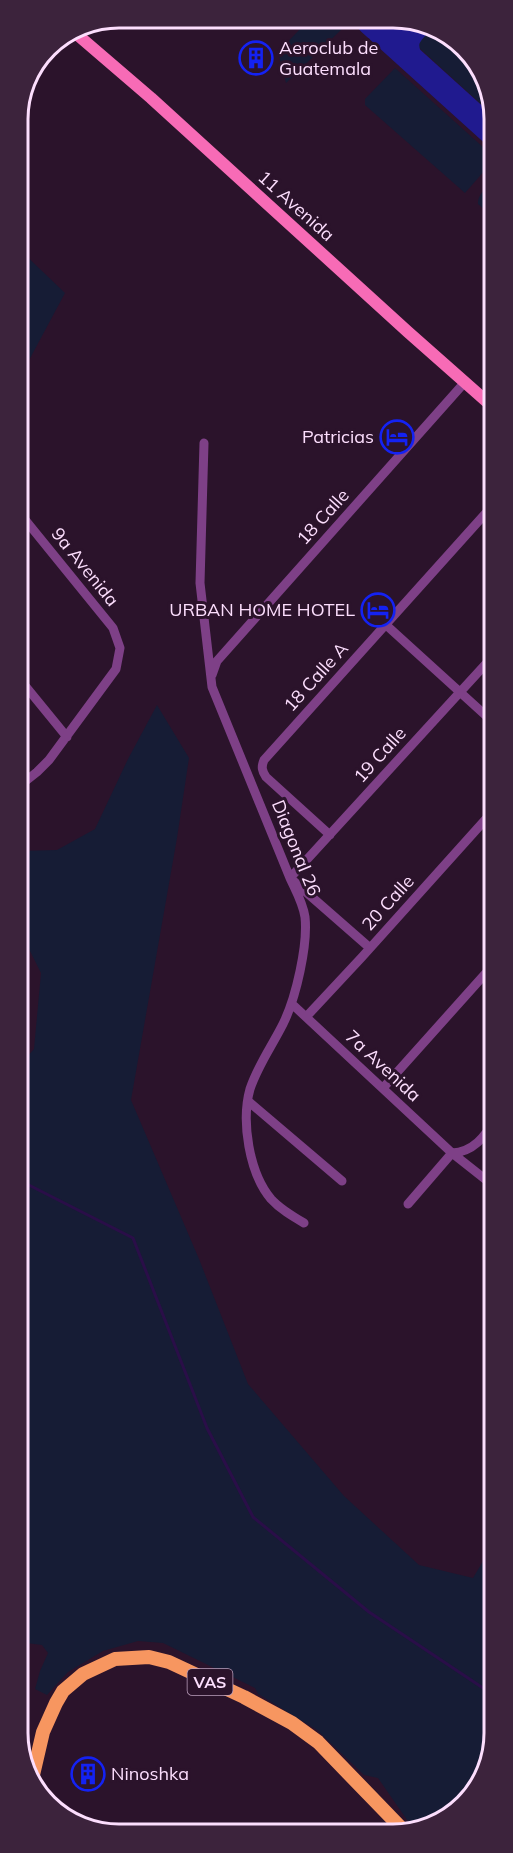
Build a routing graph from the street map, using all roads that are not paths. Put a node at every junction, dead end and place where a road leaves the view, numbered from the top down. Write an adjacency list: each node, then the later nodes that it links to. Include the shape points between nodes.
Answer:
1 (81, 37): 2 (main road, 11 Avenida)
2 (465, 382): 3 (main road, 11 Avenida); 9 (street, 18 Calle, via 218,661)
3 (484, 399)
4 (204, 443): 9 (street, Diagonal 26, via 200,583)
5 (484, 515): 7 (street, 18 Calle A)
6 (29, 525): 13 (street, 9a Avenida, via 113,628 120,648 116,669)
7 (385, 624): 11 (street); 16 (street, 18 Calle A, via 262,766 272,783)
8 (484, 666): 11 (street, 19 Calle)
9 (211, 677): 17 (street, Diagonal 26)
10 (29, 690): 13 (street)
11 (460, 692): 12 (street); 16 (street, 19 Calle)
12 (484, 714)
13 (67, 737): 14 (street)
14 (29, 779)
15 (484, 821): 18 (street, 20 Calle)
16 (330, 834): 17 (street, 19 Calle)
17 (290, 878): 18 (street); 20 (street, Diagonal 26, via 305,916)
18 (370, 948): 21 (street, 20 Calle)
19 (484, 975): 22 (street)
20 (292, 1004): 21 (street, 7a Avenida); 23 (street, Diagonal 26, via 260,1065)
21 (306, 1017): 22 (street, 7a Avenida)
22 (383, 1088): 25 (street, 7a Avenida)
23 (248, 1101): 27 (street); 29 (street, Diagonal 26, via 248,1138 256,1173 270,1198)
24 (484, 1135): 25 (street, via 472,1148)
25 (452, 1153): 26 (street, 7a Avenida); 28 (street)
26 (484, 1178)
27 (342, 1181)
28 (408, 1204)
29 (304, 1223)
30 (35, 1767): 31 (highway, VAS, via 43,1732 63,1690 83,1674 115,1659 149,1658 169,1662 292,1723 318,1742)
31 (396, 1824)

